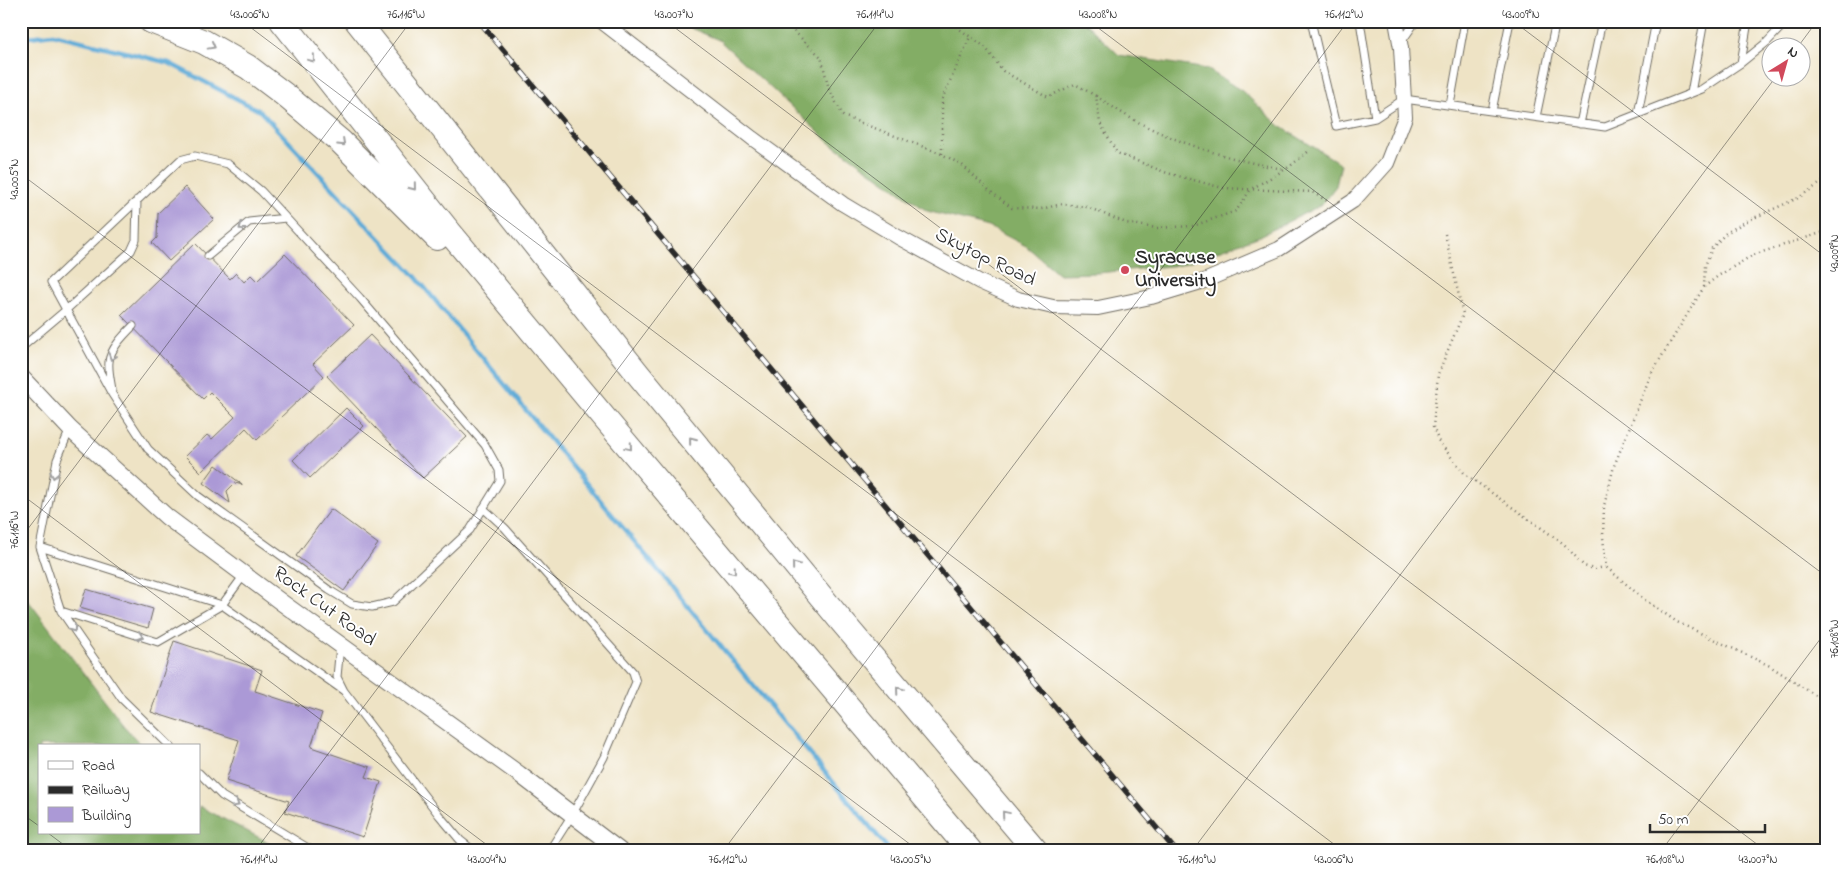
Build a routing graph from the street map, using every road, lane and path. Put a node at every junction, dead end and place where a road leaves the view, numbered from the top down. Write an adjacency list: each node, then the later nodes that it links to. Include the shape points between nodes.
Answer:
1 (151, 21): 48 (highway, one-way to 48, via 204,42 248,67 341,142 434,234)
2 (282, 21): 48 (highway, one-way to 48, via 446,228)
3 (357, 21): 67 (highway, one-way to 3, via 638,374)
4 (601, 21): 37 (street, Skytop Road, via 843,204 980,282 1035,304 1054,308 1098,308 1169,292 1279,249)
5 (783, 21): 32 (path, via 821,57 829,89 843,116)
6 (948, 21): 19 (path)
7 (1311, 21): 29 (lane, via 1336,126)
8 (1360, 21): 29 (lane)
9 (1396, 21): 20 (street, Skytop Road)
10 (1416, 21): 20 (lane)
11 (1465, 21): 25 (lane)
12 (1510, 21): 26 (lane)
13 (1556, 21): 28 (lane)
14 (1602, 21): 30 (lane)
15 (1656, 21): 27 (lane)
16 (1704, 21): 22 (lane)
17 (1748, 21): 21 (lane)
18 (1787, 21): 21 (lane)
19 (970, 37): 23 (path, via 985,47 1003,71 1048,97 1075,84); 32 (path, via 942,99)
20 (1400, 44): 24 (street, Skytop Road)
21 (1741, 64): 22 (lane)
22 (1691, 93): 27 (lane)
23 (1096, 96): 33 (path, via 1139,123 1184,142 1254,164); 35 (path, via 1100,122 1117,153 1167,173 1223,188)
24 (1404, 98): 25 (lane); 29 (lane); 37 (street, Skytop Road, via 1405,117 1387,163)
25 (1450, 105): 26 (lane)
26 (1492, 111): 28 (lane)
27 (1638, 114): 30 (lane, via 1605,127)
28 (1536, 117): 30 (lane)
29 (1375, 118)
30 (1580, 124)
31 (1309, 150): 33 (path)
32 (942, 154): 35 (path, via 962,165 1012,208 1041,209 1062,204 1087,207 1126,223 1156,228 1193,226 1236,211)
33 (1285, 169): 35 (path)
34 (1827, 179): 42 (path, via 1798,198 1747,220 1726,233 1712,248 1705,266)
35 (1251, 189): 37 (path, via 1312,192)
36 (137, 200): 38 (lane, via 180,160 196,156 228,164 261,191); 43 (lane, via 136,240 131,251); 43 (lane, via 51,282)
37 (1341, 210)
38 (286, 218): 41 (lane, one-way to 41, via 249,222); 50 (lane, via 360,298 486,445 499,470 500,481)
39 (1827, 231): 42 (path, via 1753,255)
40 (1445, 234): 52 (path, via 1463,314 1438,374 1433,427 1439,442 1465,474 1564,544 1584,566 1594,569)
41 (208, 256)
42 (1704, 287): 52 (path, via 1651,374 1614,466 1604,506)
43 (66, 310): 45 (lane); 47 (lane)
44 (133, 326): 47 (lane, one-way to 47, via 124,334 108,362)
45 (21, 348)
46 (21, 377): 49 (street, Rock Cut Road)
47 (112, 394): 50 (lane, via 148,449 198,496 352,604 372,607 393,602 470,530)
48 (606, 420): 66 (highway, one-way to 66)
49 (70, 429): 51 (lane, one-way to 51, via 57,460); 53 (street, Rock Cut Road, via 167,517)
50 (483, 508): 61 (lane, via 505,528 633,672 636,682 608,749)
51 (40, 546): 54 (lane); 55 (lane)
52 (1606, 566): 58 (path, via 1645,600 1677,622 1770,666)
53 (244, 575): 54 (lane); 56 (street, Rock Cut Road)
54 (222, 605): 55 (lane, one-way to 54, via 158,642); 57 (lane)
55 (60, 611): 59 (lane, one-way to 59, via 122,699)
56 (340, 645): 57 (lane, via 337,677); 61 (street, Rock Cut Road)
57 (344, 691): 63 (lane, via 460,840)
58 (1827, 703)
59 (168, 744)
60 (200, 774): 62 (lane, one-way to 62, via 222,796)
61 (572, 814): 64 (lane); 65 (street, Rock Cut Road)
62 (313, 851)
63 (474, 851)
64 (549, 851)
65 (620, 851)
66 (970, 851)
67 (1036, 851)

